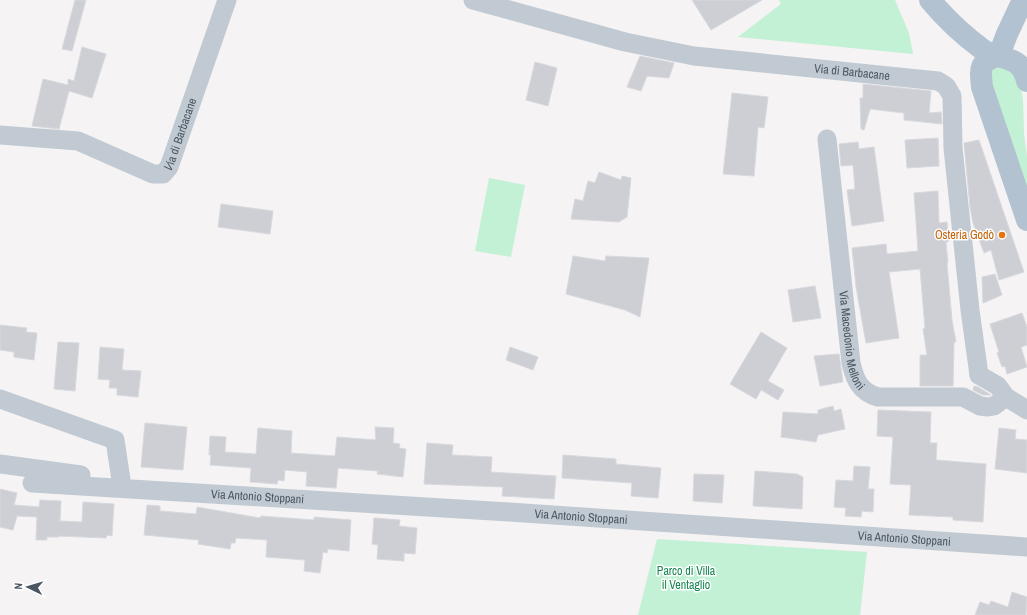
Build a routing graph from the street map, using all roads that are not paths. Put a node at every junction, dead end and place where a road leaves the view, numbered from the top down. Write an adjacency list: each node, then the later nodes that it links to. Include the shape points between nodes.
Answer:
1 (227, 0): 8 (street, Via di Barbacane, via 169,167 163,174 153,174 78,141)
2 (473, 0): 11 (street, Via di Barbacane, via 625,42 694,56 938,81 946,86 952,102 953,148 970,310)
3 (1023, 0): 5 (main road)
4 (935, 7): 5 (main road, via 981,48); 7 (main road, via 972,61)
5 (999, 55): 6 (main road, via 1013,60); 7 (main road, via 986,60 981,67)
6 (1027, 75)
7 (982, 87): 10 (main road)
8 (0, 134)
9 (827, 139): 12 (street, Via Macedonio Melloni, via 851,364 859,386 870,395 878,397)
10 (1027, 220)
11 (980, 374): 12 (street); 13 (street, via 998,386)
12 (963, 397): 13 (street, Via Macedonio Melloni, via 980,406 988,407 994,406)
13 (1006, 397): 15 (street)
14 (0, 399): 18 (street, via 115,440)
15 (1027, 410)
16 (0, 464): 18 (street, Via Antonio Stoppani)
17 (32, 484): 18 (street, Via Antonio Stoppani)
18 (128, 484): 19 (street, Via Antonio Stoppani)
19 (1027, 547)

